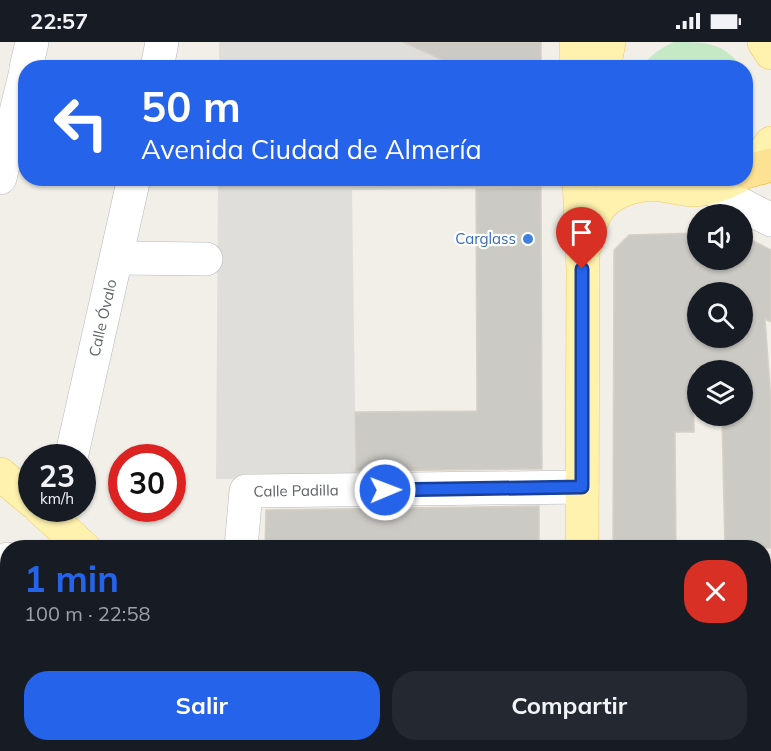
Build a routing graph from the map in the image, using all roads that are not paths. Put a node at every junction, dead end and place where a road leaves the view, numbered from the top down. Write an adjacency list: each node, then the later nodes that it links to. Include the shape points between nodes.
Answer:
1 (32, 42): 7 (street)
2 (162, 42): 8 (street)
3 (576, 42): 9 (main road)
4 (609, 42): 10 (main road)
5 (764, 42): 6 (main road)
6 (771, 53)
7 (28, 60)
8 (159, 60)
9 (576, 60)
10 (606, 60)
11 (18, 103): 16 (street)
12 (771, 142): 14 (main road)
13 (771, 165): 15 (highway)
14 (753, 166)
15 (753, 170)
16 (0, 178)
17 (132, 186): 24 (street, Calle Óvalo)
18 (579, 186): 26 (main road)
19 (638, 186): 26 (main road, via 607,199 597,210)
20 (667, 186): 21 (main road)
21 (700, 186)
22 (726, 186): 23 (street)
23 (771, 220)
24 (117, 258): 25 (street); 27 (street, Calle Óvalo)
25 (206, 259)
26 (582, 269): 29 (main road)
27 (74, 444)
28 (0, 474): 30 (main road)
29 (582, 487): 33 (street, Calle Padilla, via 246,491); 34 (main road)
30 (18, 489)
31 (60, 522): 32 (main road)
32 (77, 540)
33 (242, 540)
34 (582, 540)

